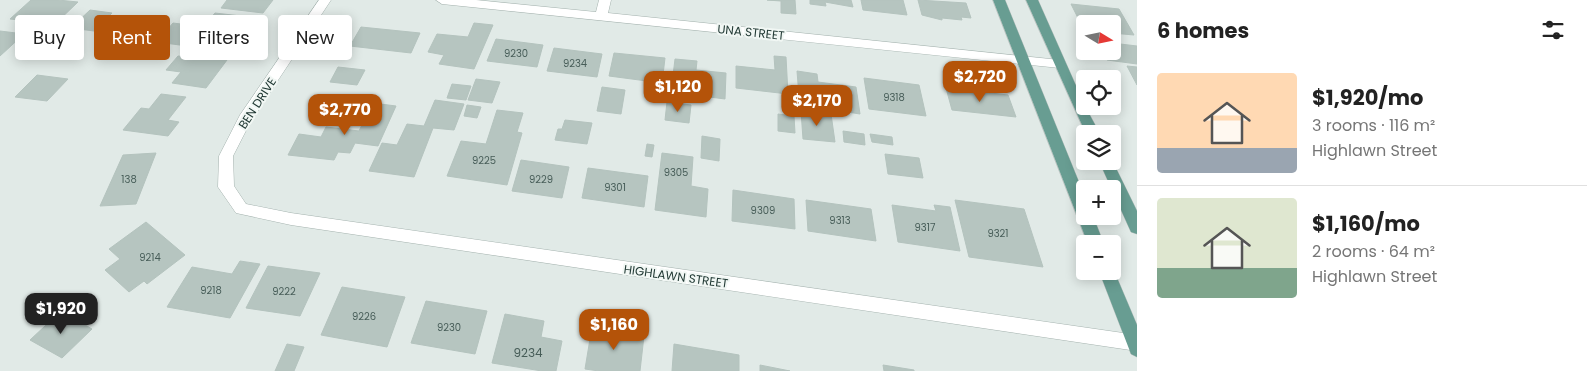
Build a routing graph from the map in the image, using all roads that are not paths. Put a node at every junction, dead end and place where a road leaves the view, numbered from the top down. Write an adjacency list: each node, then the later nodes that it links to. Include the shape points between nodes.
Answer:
1 (325, 0): 11 (street, BEN DRIVE, via 245,119 226,156)
2 (442, 0): 6 (street, UNA STREET)
3 (605, 0): 6 (street)
4 (999, 0): 7 (main road)
5 (1032, 0): 8 (main road)
6 (601, 18): 7 (street, UNA STREET)
7 (1022, 60): 8 (street, UNA STREET); 13 (main road)
8 (1060, 64): 9 (main road)
9 (1089, 125)
10 (1110, 170): 12 (main road)
11 (226, 187): 15 (street, HIGHLAWN STREET, via 241,209 280,218)
12 (1137, 227)
13 (1092, 235)
14 (1110, 280): 15 (main road)
15 (1136, 344)

